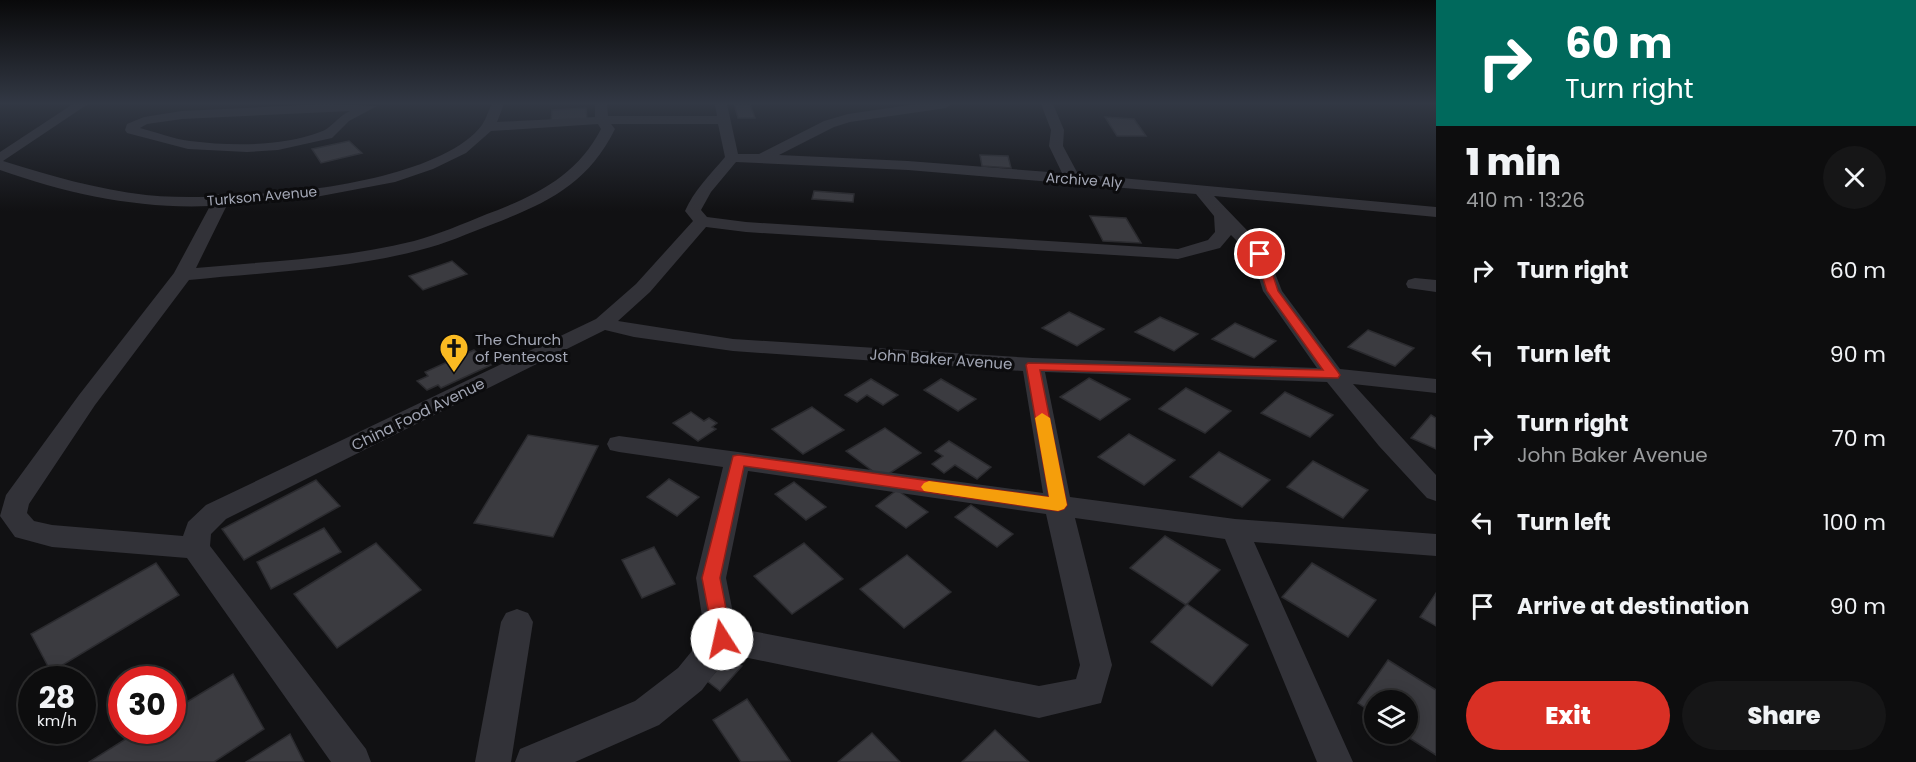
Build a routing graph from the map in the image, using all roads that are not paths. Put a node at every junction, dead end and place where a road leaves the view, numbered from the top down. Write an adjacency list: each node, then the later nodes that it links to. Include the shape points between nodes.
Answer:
1 (28, 140): 9 (street)
2 (166, 140): 3 (street, via 188,145 247,148)
3 (307, 140)
4 (474, 140): 15 (street, Turkson Avenue, via 435,164 412,172 323,191)
5 (604, 140): 19 (street, via 563,186 532,203 417,245 319,262)
6 (729, 140): 10 (street)
7 (798, 140): 11 (street)
8 (1059, 140): 13 (street, via 1056,146)
9 (0, 158)
10 (732, 158): 11 (street, Archive Aly); 18 (street, via 696,201 693,211)
11 (762, 158): 13 (street, Archive Aly)
12 (0, 165): 15 (street, Turkson Avenue, via 62,187 103,194 190,202)
13 (1073, 179): 14 (street, Archive Aly)
14 (1199, 188): 16 (street, Archive Aly); 17 (street)
15 (222, 199): 19 (street)
16 (1436, 212)
17 (1222, 215): 18 (street, via 1224,233 1214,244 1192,252 1160,255); 24 (street, via 1260,254 1273,291)
18 (702, 221): 22 (street, China Food Avenue, via 643,288)
19 (183, 275): 32 (street, via 87,400 16,502 13,515 25,529 52,536)
20 (1415, 284): 21 (street)
21 (1436, 286)
22 (603, 323): 23 (street, John Baker Avenue, via 733,345); 32 (street, China Food Avenue, via 216,512 198,530)
23 (1033, 365): 24 (street, John Baker Avenue); 29 (street)
24 (1333, 375): 25 (street, John Baker Avenue); 28 (street)
25 (1436, 386)
26 (619, 444): 27 (street)
27 (738, 460): 29 (street); 34 (street, via 711,578)
28 (1436, 490)
29 (1058, 505): 30 (street); 34 (street, via 1096,665 1089,692 1039,702)
30 (1235, 530): 31 (street); 38 (street)
31 (1436, 545)
32 (195, 548): 35 (street)
33 (517, 622): 36 (street)
34 (722, 639): 37 (street, via 690,679 647,713)
35 (353, 762)
36 (493, 762)
37 (533, 762)
38 (1335, 762)

